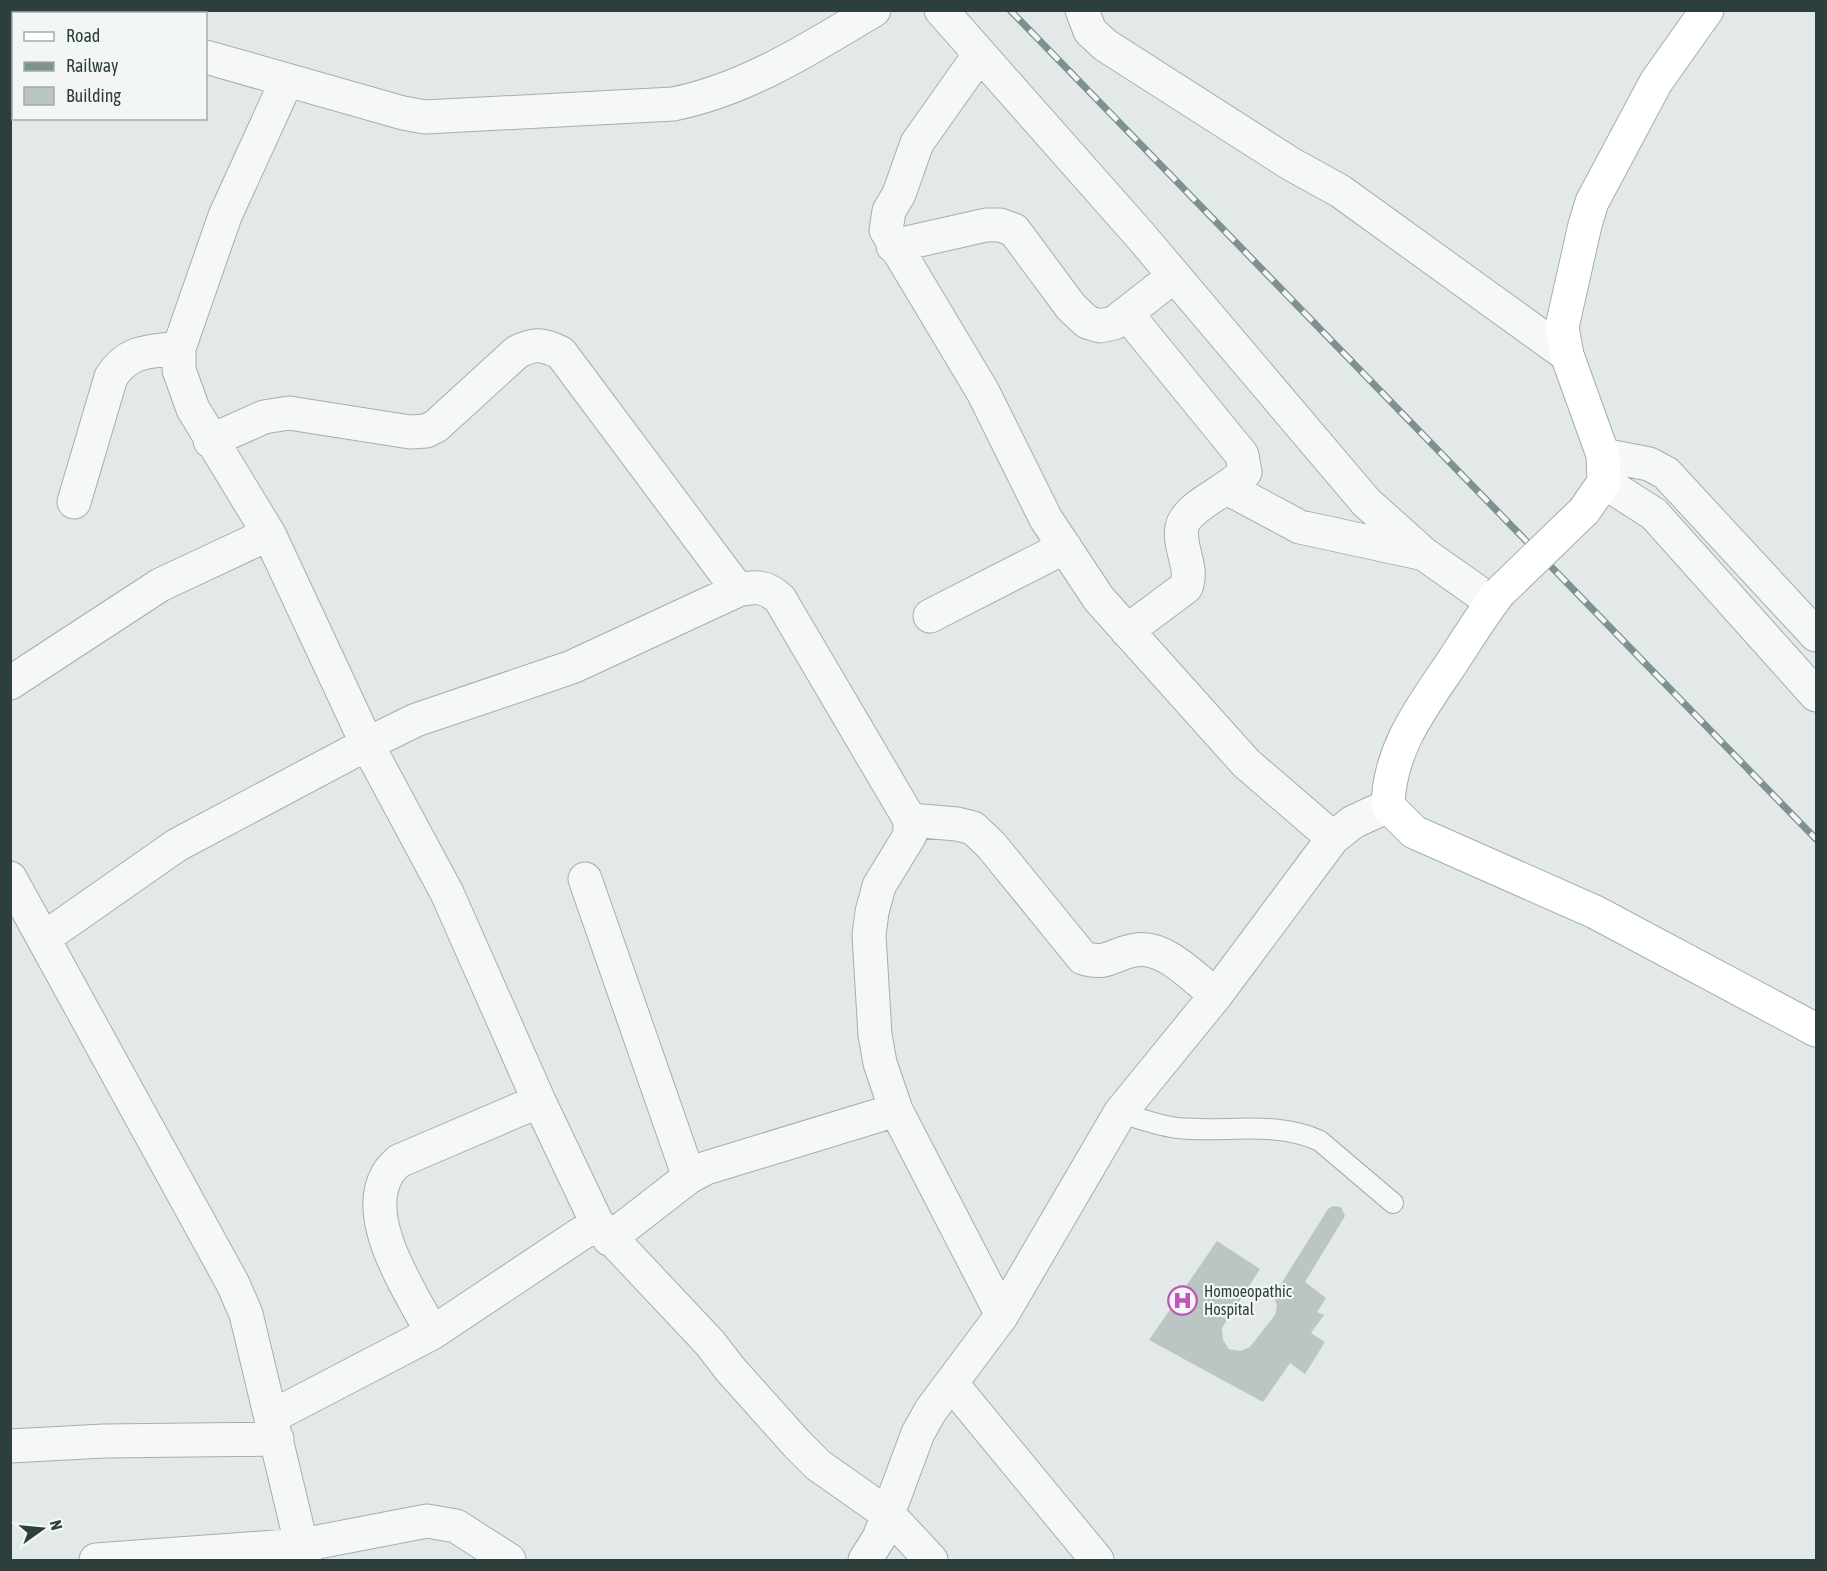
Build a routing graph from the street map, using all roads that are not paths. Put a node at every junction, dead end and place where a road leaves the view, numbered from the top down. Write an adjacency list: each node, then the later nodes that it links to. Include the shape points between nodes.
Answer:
1 (874, 10): 7 (street, via 736,85 701,99 673,104 425,117)
2 (941, 10): 5 (street)
3 (1082, 10): 12 (street, via 1090,31 1105,45 1340,191)
4 (1707, 10): 12 (street, via 1656,82 1593,202 1562,327)
5 (980, 54): 8 (street, via 911,154 899,194 889,211 886,230); 9 (street)
6 (207, 57): 7 (street)
7 (287, 80): 11 (street, via 225,216)
8 (893, 246): 10 (street, via 1000,225 1014,230 1071,307 1087,322 1100,326); 18 (street, via 983,392 1046,519)
9 (1174, 276): 10 (street); 19 (street, via 1366,502)
10 (1127, 314): 15 (street, via 1242,455 1245,472)
11 (179, 348): 13 (street, via 184,386); 16 (street, via 135,354 121,362 111,377)
12 (1567, 355): 14 (street)
13 (210, 441): 17 (street); 20 (street, via 264,417 289,413 410,432 426,431 517,352 532,344 545,345 561,353)
14 (1604, 468): 21 (street, bridge, via 1584,511); 24 (street, via 1649,464 1666,473); 26 (street, via 1654,514)
15 (1227, 488): 19 (street, via 1300,527); 23 (street, via 1193,510 1182,525 1190,577 1186,587)
16 (74, 502)
17 (268, 534): 25 (street, via 160,585); 27 (street)
18 (1065, 547): 22 (street); 23 (street, via 1099,599)
19 (1424, 554): 21 (street)
20 (738, 590): 27 (street, via 572,667 416,720); 29 (street, via 756,586 770,590 780,599)
21 (1496, 598): 28 (street, via 1411,724 1397,752 1388,784)
22 (930, 616)
23 (1127, 631): 30 (street, via 1246,763)
24 (1816, 635)
25 (10, 683)
26 (1816, 695)
27 (367, 744): 33 (street, via 177,845); 36 (street, via 447,893)
28 (1388, 806): 30 (street, via 1353,822); 35 (street, via 1414,832 1595,912)
29 (910, 820): 34 (street, via 973,828 992,845 1083,958 1099,963 1136,950 1155,951); 37 (street, via 910,835 879,886 869,935 875,1035)
30 (1334, 838): 34 (street)
31 (10, 878): 33 (street)
32 (585, 879): 39 (street)
33 (44, 938): 45 (street, via 233,1284 246,1314)
34 (1216, 995): 38 (street)
35 (1816, 1030)
36 (539, 1101): 41 (street); 43 (street, via 399,1161 386,1175 380,1220 386,1241)
37 (896, 1110): 39 (street, via 706,1168); 42 (street)
38 (1120, 1113): 40 (lane, via 1176,1128 1287,1129 1306,1134 1320,1141); 42 (street)
39 (689, 1177): 41 (street)
40 (1393, 1203)
41 (603, 1231): 43 (street); 47 (street, via 710,1343 818,1465)
42 (1002, 1315): 44 (street)
43 (432, 1333): 45 (street)
44 (951, 1383): 47 (street, via 918,1433); 53 (street)
45 (274, 1428): 46 (street); 48 (street)
46 (10, 1446)
47 (889, 1515): 51 (street); 52 (street)
48 (303, 1553): 49 (street); 50 (street, via 427,1521 456,1526)
49 (111, 1560)
50 (509, 1560)
51 (865, 1560)
52 (931, 1560)
53 (1097, 1560)

